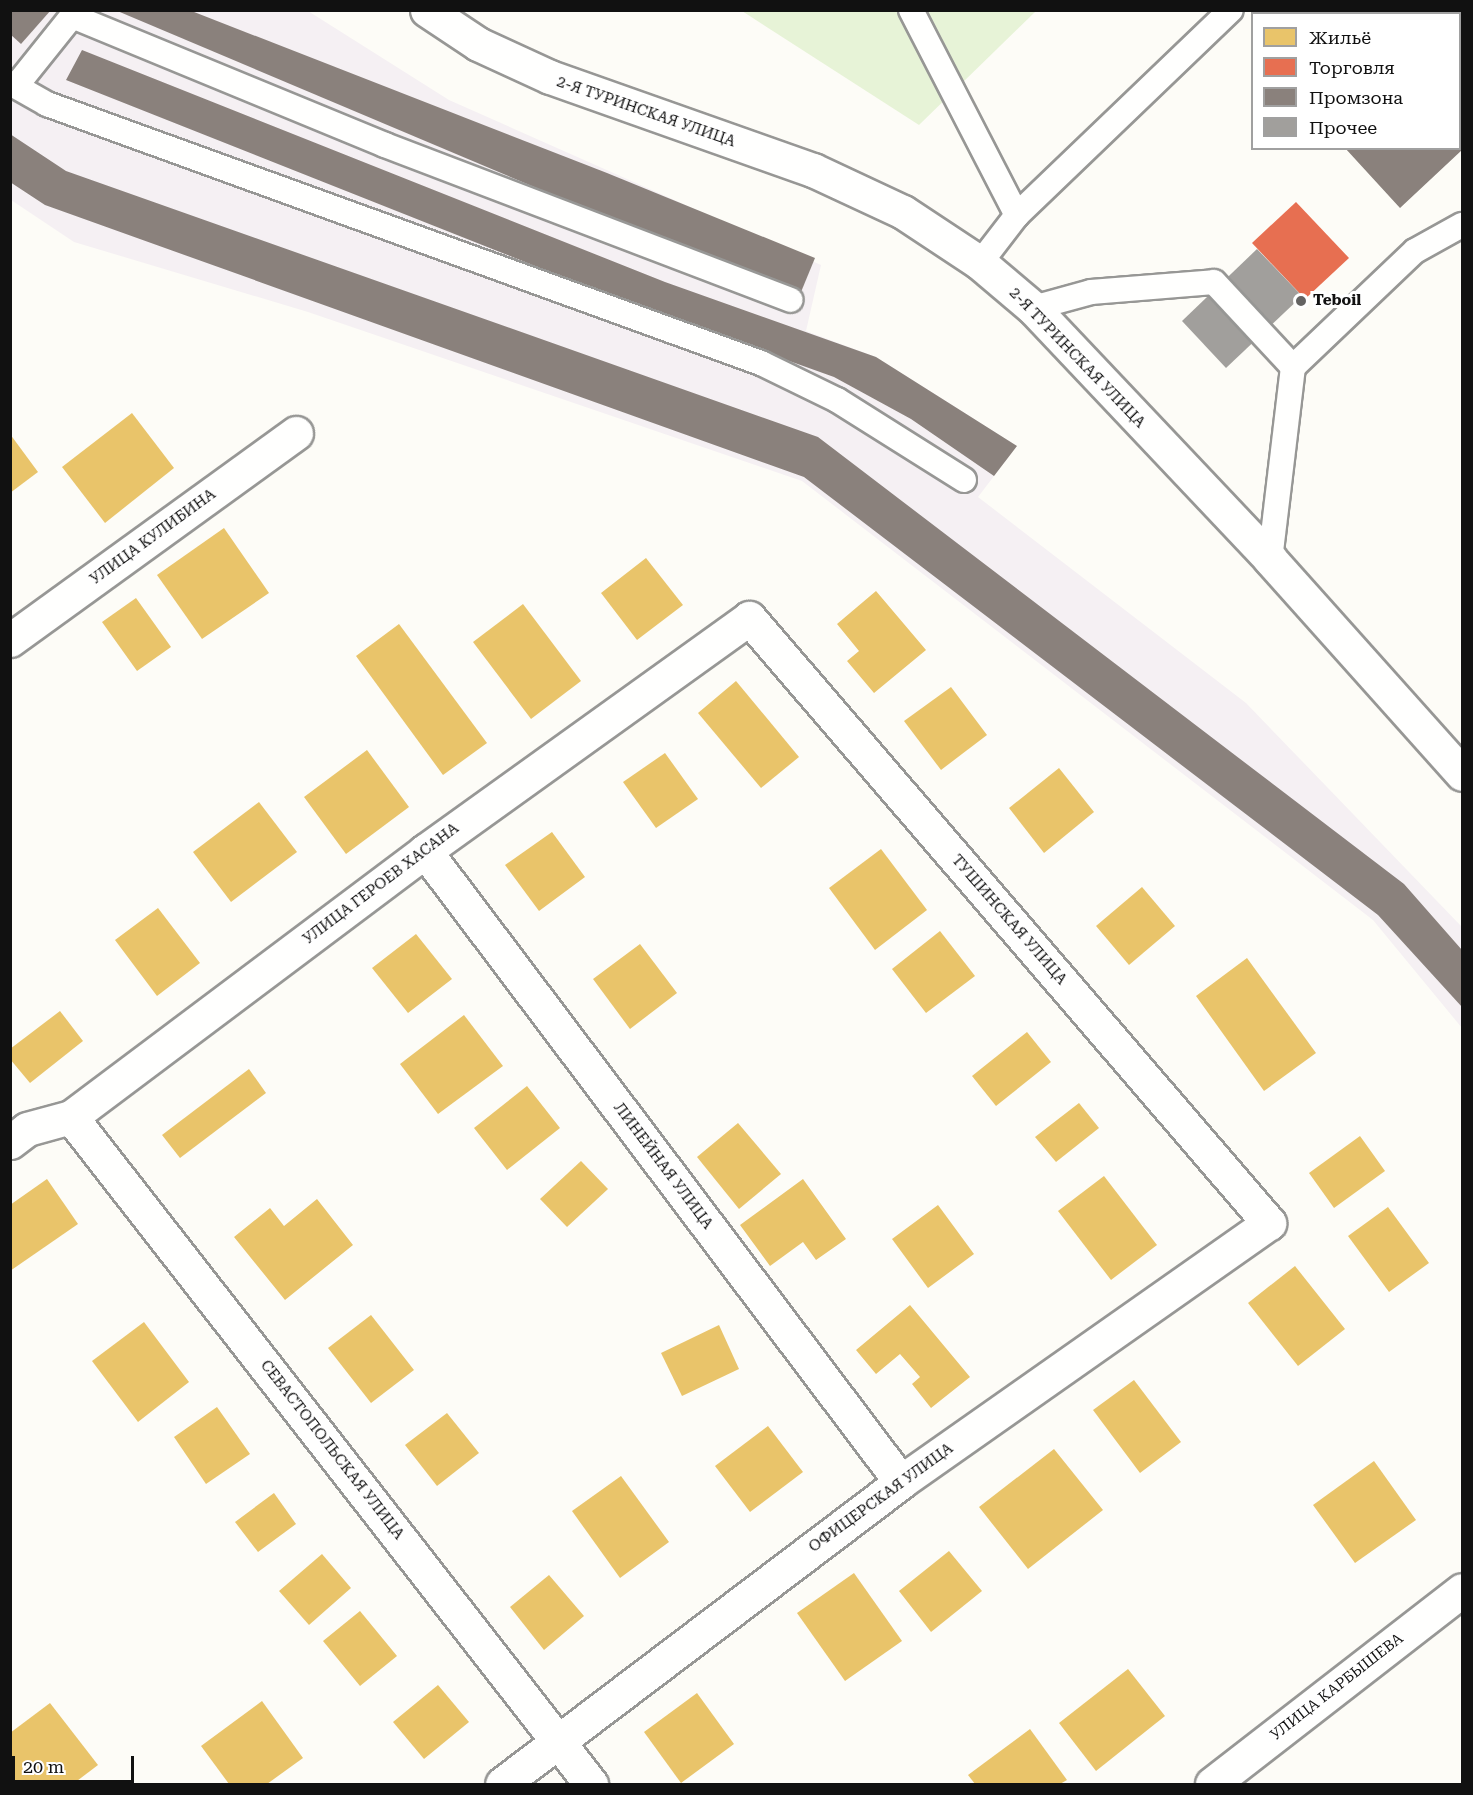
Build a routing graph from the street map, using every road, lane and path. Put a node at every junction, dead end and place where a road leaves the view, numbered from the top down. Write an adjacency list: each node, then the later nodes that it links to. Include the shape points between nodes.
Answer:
1 (426, 10): 7 (street, 2-Я ТУРИНСКАЯ УЛИЦА, via 478,44 549,77 813,170 903,212)
2 (911, 10): 5 (lane)
3 (1231, 10): 5 (lane)
4 (13, 85): 8 (lane, via 72,16 385,145); 12 (lane, via 47,104 761,363 837,400)
5 (1017, 215): 7 (lane)
6 (1462, 225): 10 (lane, via 1415,251)
7 (980, 263): 9 (street, 2-Я ТУРИНСКАЯ УЛИЦА)
8 (790, 300)
9 (1033, 309): 10 (lane, via 1091,292 1214,282); 13 (street, 2-Я ТУРИНСКАЯ УЛИЦА)
10 (1293, 367): 13 (lane)
11 (296, 433): 15 (street, УЛИЦА КУЛИБИНА)
12 (964, 480)
13 (1270, 559): 16 (street, 2-Я ТУРИНСКАЯ УЛИЦА)
14 (749, 618): 17 (street, УЛИЦА ГЕРОЕВ ХАСАНА); 20 (street, ТУШИНСКАЯ УЛИЦА)
15 (10, 640)
16 (1462, 774)
17 (424, 851): 18 (street, УЛИЦА ГЕРОЕВ ХАСАНА); 21 (street, ЛИНЕЙНАЯ УЛИЦА)
18 (71, 1117): 19 (street, УЛИЦА ГЕРОЕВ ХАСАНА); 23 (street, СЕВАСТОПОЛЬСКАЯ УЛИЦА)
19 (16, 1126)
20 (1269, 1223): 21 (street, ОФИЦЕРСКАЯ УЛИЦА)
21 (901, 1482): 23 (street, ОФИЦЕРСКАЯ УЛИЦА)
22 (1462, 1590): 26 (street, УЛИЦА КАРБЫШЕВА)
23 (558, 1740): 24 (street, ОФИЦЕРСКАЯ УЛИЦА); 25 (street, СЕВАСТОПОЛЬСКАЯ УЛИЦА)
24 (502, 1785)
25 (591, 1785)
26 (1212, 1785)

